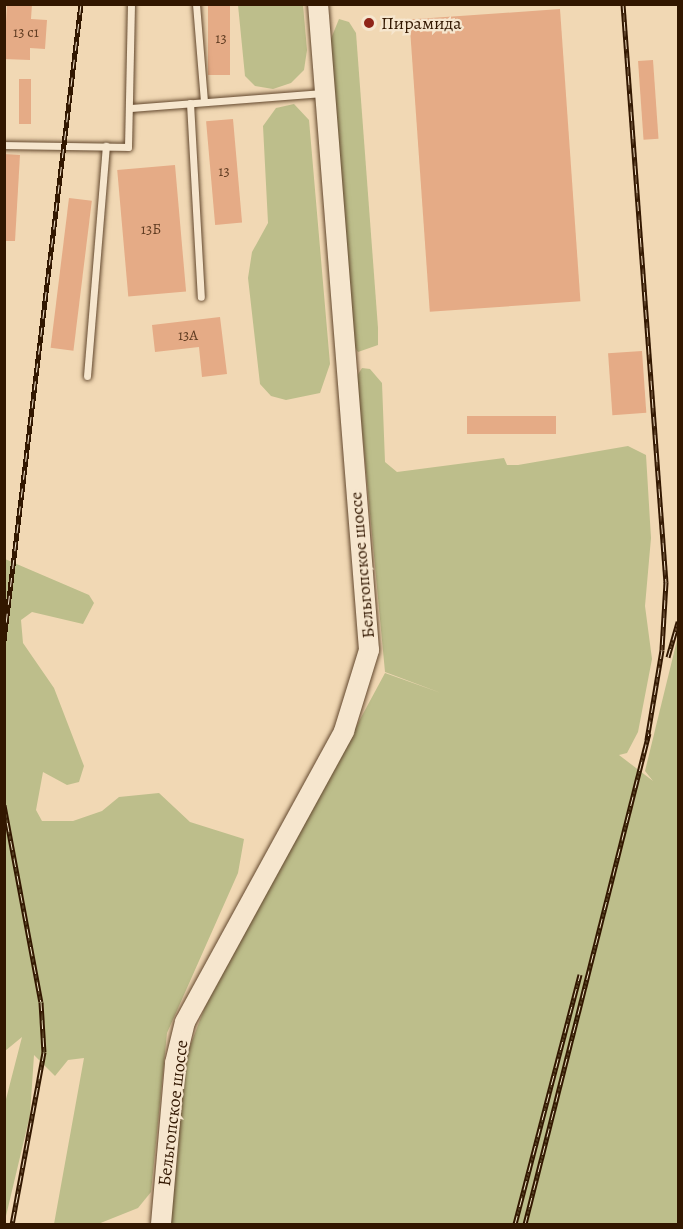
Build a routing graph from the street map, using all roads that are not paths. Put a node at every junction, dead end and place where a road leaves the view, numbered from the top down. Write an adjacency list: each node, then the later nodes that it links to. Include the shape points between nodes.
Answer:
1 (131, 4): 7 (lane)
2 (196, 4): 5 (lane)
3 (318, 4): 4 (street, Бельгопское шоссе)
4 (324, 92): 5 (lane); 12 (street, Бельгопское шоссе, via 369,650 344,731 185,1022 175,1063)
5 (204, 102): 6 (lane)
6 (190, 104): 7 (lane); 10 (lane)
7 (131, 108): 9 (lane, via 128,147)
8 (4, 145): 9 (lane)
9 (106, 146): 11 (lane)
10 (201, 297)
11 (87, 376)
12 (161, 1224)

